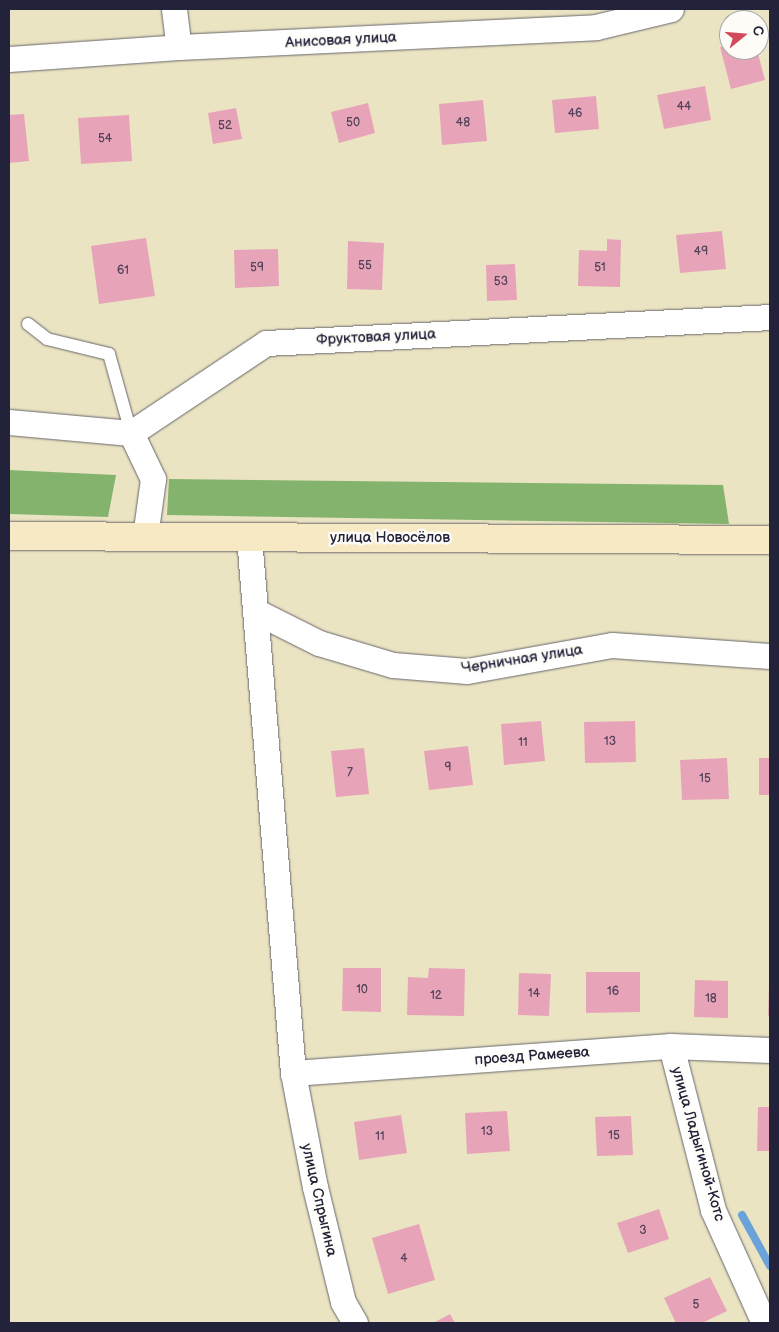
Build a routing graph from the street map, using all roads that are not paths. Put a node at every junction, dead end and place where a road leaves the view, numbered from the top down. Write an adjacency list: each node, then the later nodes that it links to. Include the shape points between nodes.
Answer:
1 (174, 9): 3 (street)
2 (671, 9): 3 (street, Анисовая улица, via 596,27)
3 (179, 47): 4 (street, Анисовая улица)
4 (9, 59)
5 (770, 316): 8 (street, Фруктовая улица, via 266,343)
6 (28, 324): 8 (lane, via 47,339 109,354)
7 (9, 422): 8 (street)
8 (131, 433): 10 (street, via 153,479)
9 (9, 536): 10 (street, улица Новосёлов)
10 (145, 537): 11 (street, улица Новосёлов)
11 (248, 538): 12 (street, улица Новосёлов); 13 (street, улица Спрыгина)
12 (770, 540)
13 (255, 611): 14 (street, Черничная улица, via 319,643 393,665 467,671 612,645); 17 (street, улица Спрыгина)
14 (770, 656)
15 (671, 1046): 16 (street, проезд Рамеева); 17 (street, проезд Рамеева); 19 (street, улица Ладыгиной-Котс, via 713,1210)
16 (770, 1050)
17 (293, 1073): 18 (street, улица Спрыгина, via 317,1197 343,1302)
18 (355, 1323)
19 (764, 1323)

